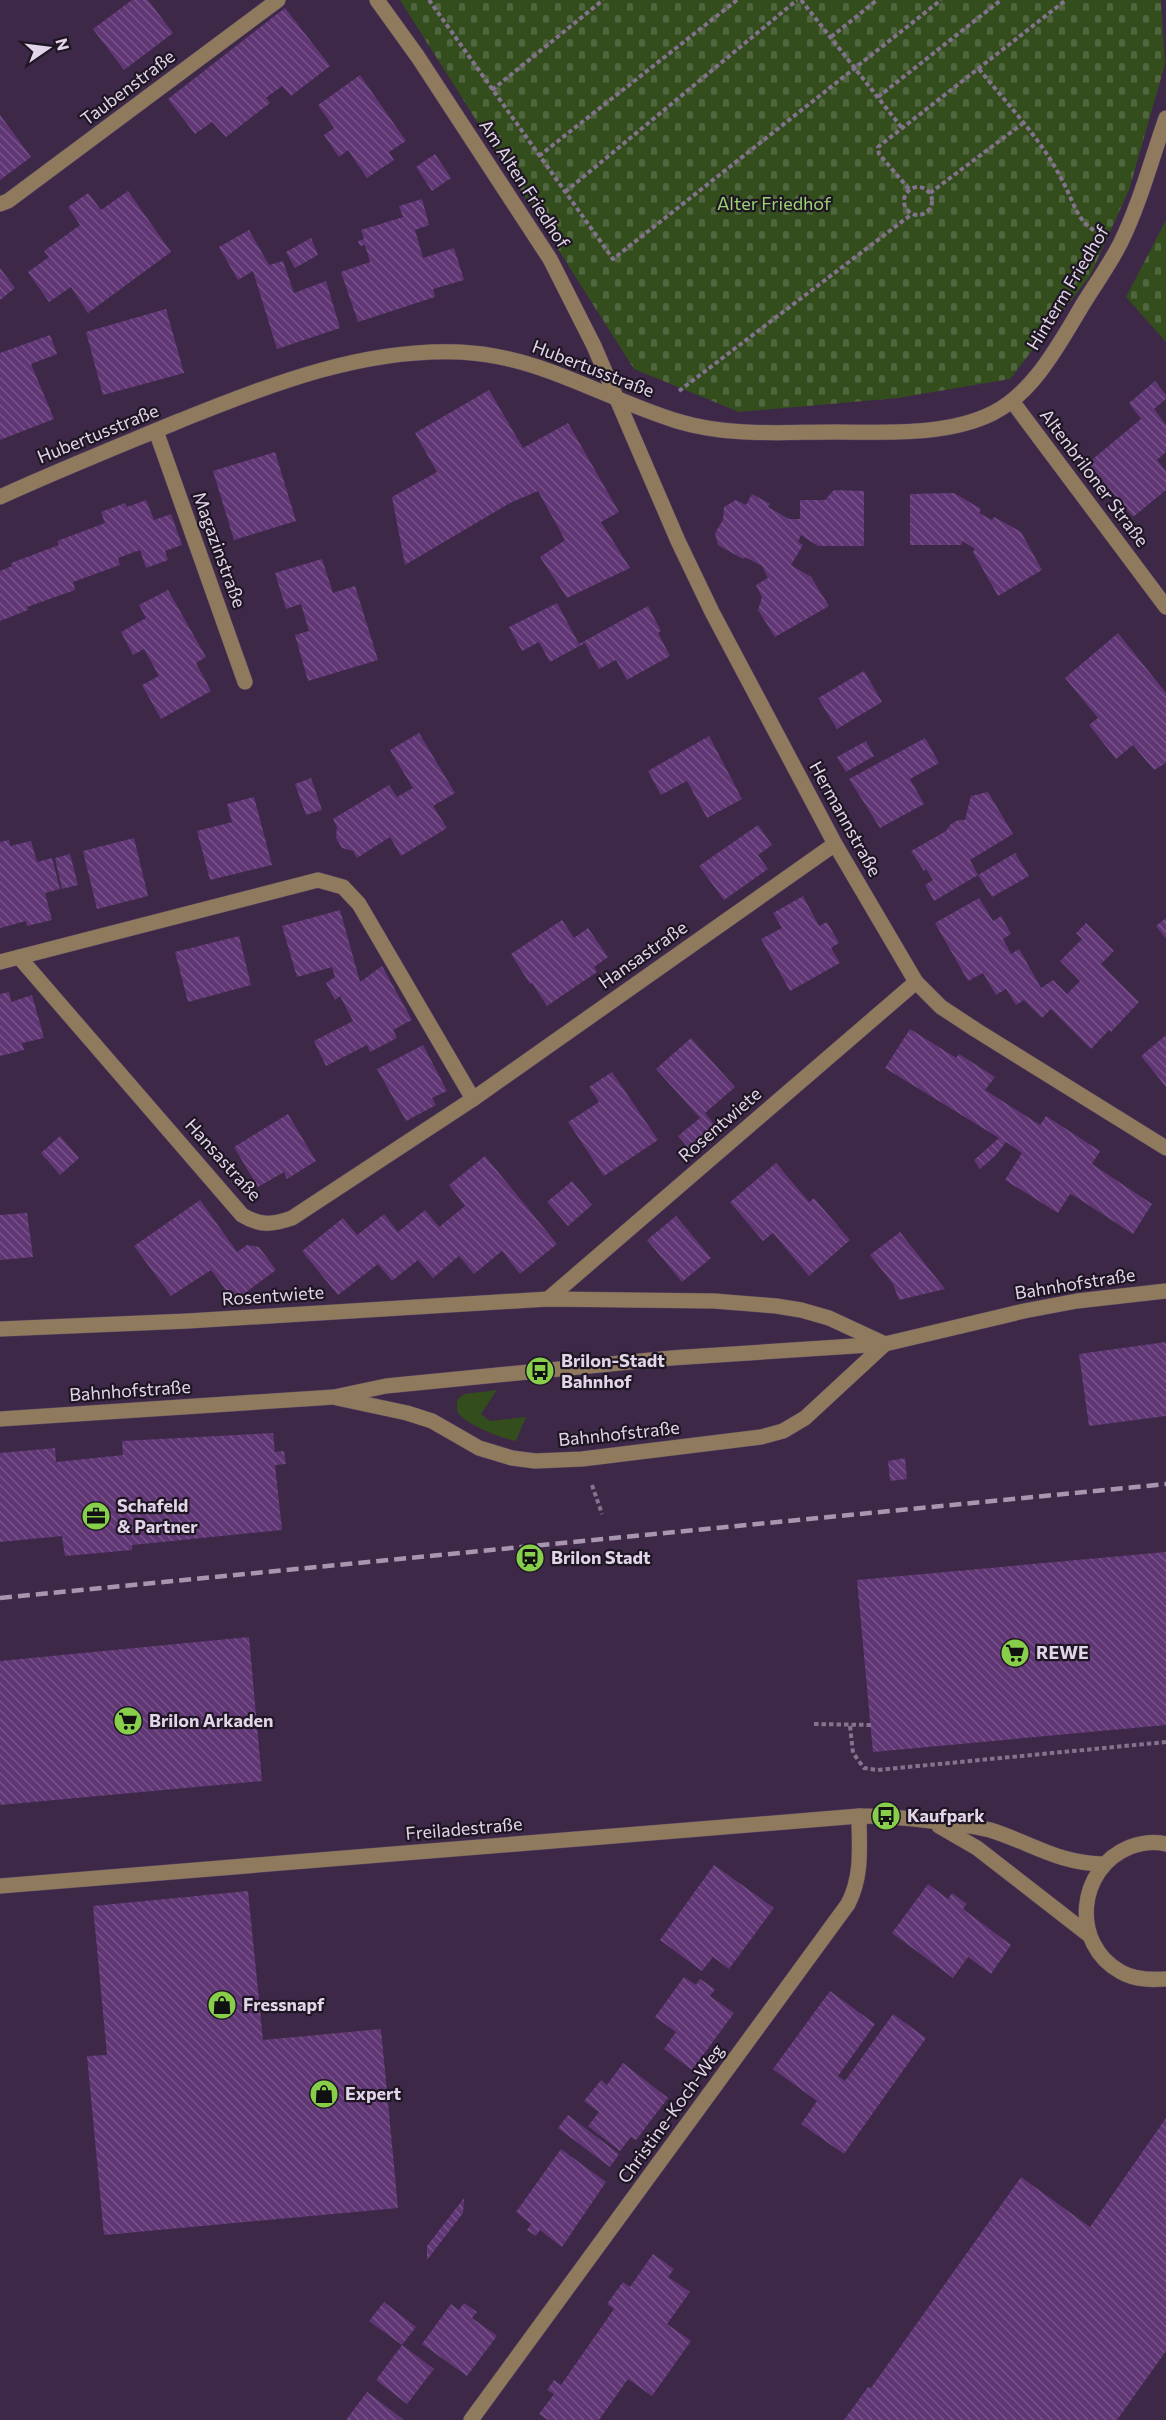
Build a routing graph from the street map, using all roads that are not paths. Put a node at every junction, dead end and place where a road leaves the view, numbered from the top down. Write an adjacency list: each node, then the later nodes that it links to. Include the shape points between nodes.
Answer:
1 (278, 0): 4 (street, Taubenstraße)
2 (377, 0): 5 (street, Am Alten Friedhof, via 550,259)
3 (1166, 118): 6 (street, Hinterm Friedhof, via 1121,242 1043,366)
4 (0, 204)
5 (618, 401): 6 (street, Hubertusstraße, via 693,426 736,432 875,432 944,427 993,413); 7 (street, Hubertusstraße, via 565,375 524,362 460,352 398,354 284,380); 11 (street, Hermannstraße, via 712,612)
6 (1012, 401): 9 (street, Altenbriloner Straße)
7 (156, 431): 8 (street, Hubertusstraße); 10 (street, Magazinstraße)
8 (0, 497)
9 (1166, 607)
10 (245, 682)
11 (835, 844): 14 (street, Hermannstraße); 15 (street, Hansastraße)
12 (19, 957): 13 (street); 15 (street, via 318,880 343,887 359,904); 15 (street, Hansastraße, via 242,1215 255,1222 266,1225 292,1218)
13 (0, 962)
14 (916, 982): 16 (street, Hermannstraße, via 941,1006 976,1030); 18 (street, Rosentwiete)
15 (473, 1098)
16 (1166, 1148)
17 (1166, 1292): 20 (street, Bahnhofstraße, via 1077,1301)
18 (548, 1299): 19 (street, Rosentwiete); 20 (street, Rosentwiete, via 714,1301 776,1306 828,1318)
19 (0, 1329)
20 (885, 1344): 21 (street, Bahnhofstraße, via 671,1358 364,1389); 21 (street, Bahnhofstraße, via 805,1418 783,1431 582,1459 512,1458 479,1448 432,1421)
21 (334, 1397): 22 (street, Bahnhofstraße)
22 (0, 1419)
23 (859, 1816): 24 (street, Freiladestraße); 27 (street, Freiladestraße); 30 (street, Christine-Koch-Weg, via 859,1873 849,1904)
24 (931, 1821): 26 (street, Freiladestraße, via 972,1826 1010,1837 1064,1860); 28 (street, Freiladestraße, via 977,1848)
25 (1166, 1844): 26 (street, via 1139,1844 1119,1851)
26 (1103, 1864): 28 (street, via 1086,1898)
27 (0, 1886)
28 (1089, 1935): 29 (street, via 1102,1957 1122,1973 1146,1980)
29 (1166, 1979)
30 (471, 2420)

